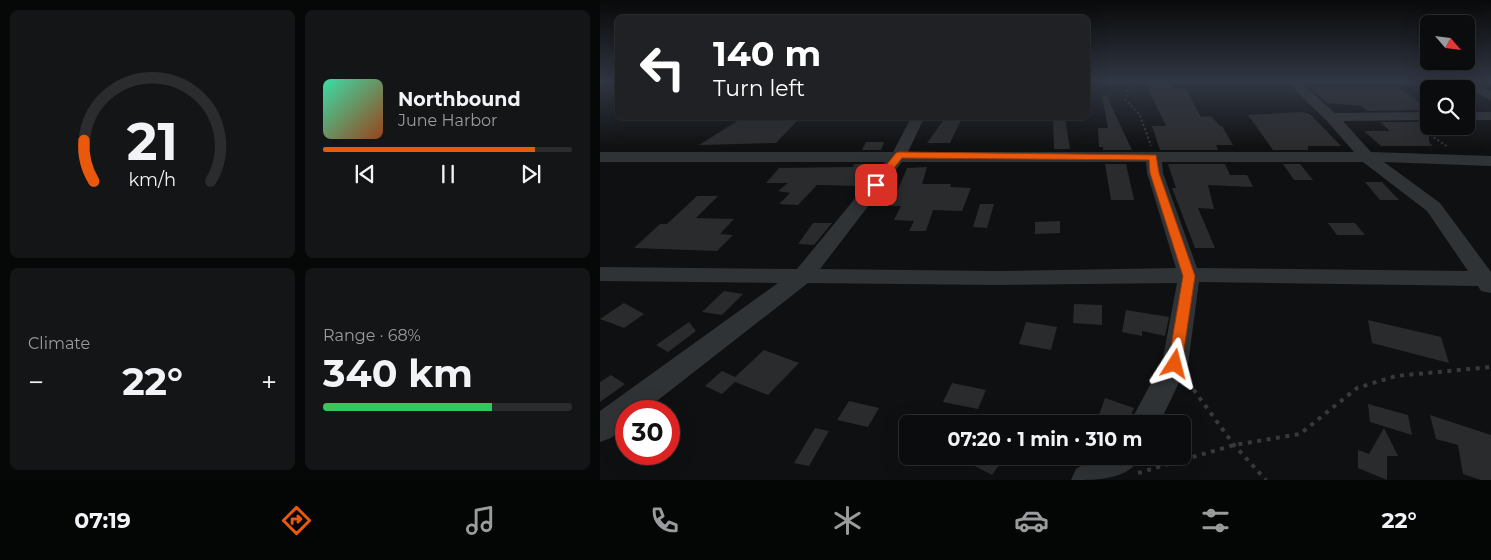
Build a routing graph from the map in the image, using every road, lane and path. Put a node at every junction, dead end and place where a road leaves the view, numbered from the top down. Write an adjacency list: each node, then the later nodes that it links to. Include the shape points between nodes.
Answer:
1 (1130, 104): 11 (path, via 1140,115)
2 (1318, 104): 7 (street)
3 (1403, 116): 4 (street); 7 (street); 13 (path)
4 (1420, 116)
5 (1475, 116): 6 (street)
6 (1491, 116)
7 (1332, 117): 12 (street)
8 (916, 120): 9 (street)
9 (899, 155): 10 (street); 11 (street); 16 (street)
10 (600, 157)
11 (1153, 157): 12 (street); 17 (street, via 1155,173)
12 (1367, 157): 13 (street); 18 (street, via 1434,207)
13 (1470, 160): 14 (street)
14 (1491, 161)
15 (600, 274): 16 (street)
16 (804, 275): 17 (street, via 996,278); 22 (street)
17 (1189, 276): 18 (street); 19 (street)
18 (1488, 282)
19 (1175, 364): 21 (street); 23 (path)
20 (1491, 368): 23 (path, via 1396,376 1357,388 1300,434)
21 (1149, 415)
22 (600, 428)
23 (1234, 445): 24 (path); 27 (path)
24 (1191, 453)
25 (1127, 465): 26 (street)
26 (1087, 480)
27 (1266, 480)

